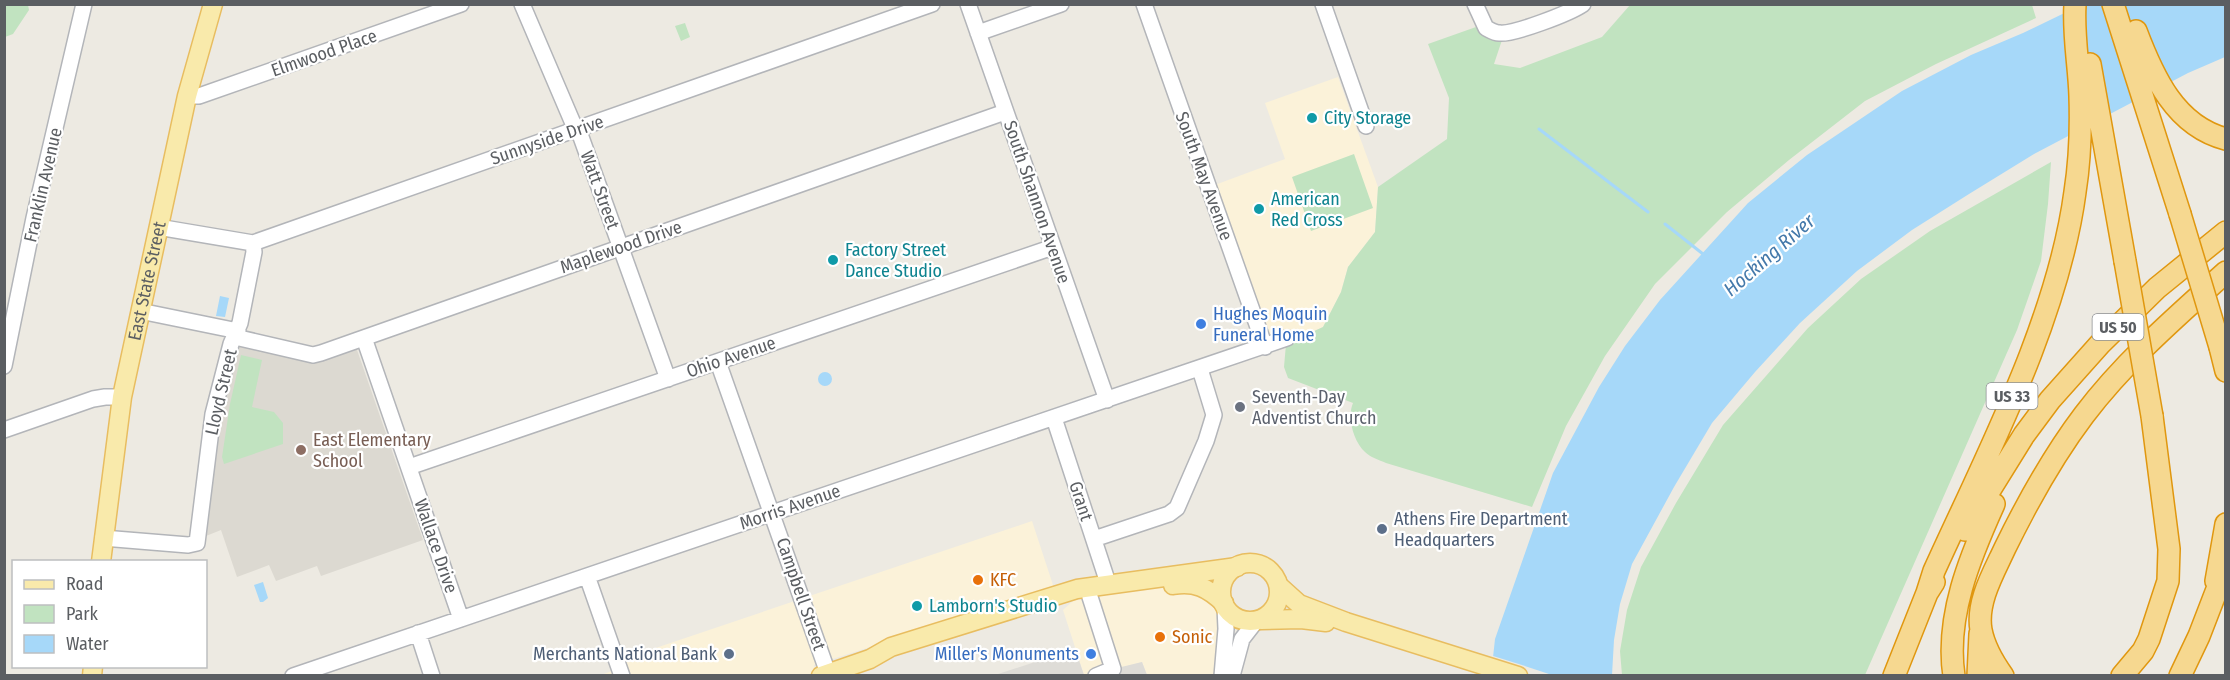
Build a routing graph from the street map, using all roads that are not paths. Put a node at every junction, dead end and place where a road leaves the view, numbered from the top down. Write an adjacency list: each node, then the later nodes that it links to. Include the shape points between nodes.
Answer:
1 (84, 4): 33 (street, Franklin Avenue)
2 (213, 4): 16 (main road, East State Street)
3 (461, 4): 16 (street, Elmwood Place, via 199,96)
4 (522, 4): 19 (street, Watt Street)
5 (932, 4): 19 (street, Sunnyside Drive)
6 (968, 4): 15 (street, South Shannon Avenue)
7 (1061, 4): 15 (street)
8 (1144, 4): 31 (street, South May Avenue)
9 (1323, 4): 18 (street)
10 (1475, 4): 11 (street, via 1486,27 1500,34)
11 (1583, 4)
12 (2114, 4): 35 (highway, bridge)
13 (2126, 4): 20 (highway, via 2156,79 2177,108 2196,127)
14 (2075, 5): 53 (highway, US 33, via 2073,28 2080,96 2076,191 2057,274 2002,421); 76 (highway, bridge, via 2086,46 2152,416 2169,549 2168,581 2149,639)
15 (978, 33): 17 (street, South Shannon Avenue)
16 (187, 96): 21 (main road, East State Street)
17 (1005, 112): 24 (street, Maplewood Drive); 25 (street, South Shannon Avenue)
18 (1366, 126)
19 (577, 129): 23 (street, Sunnyside Drive); 24 (street, Watt Street)
20 (2226, 139)
21 (158, 227): 23 (street, Sunnyside Drive); 27 (main road, East State Street)
22 (2226, 232): 41 (highway, US 50, via 2157,288 2100,344)
23 (253, 243): 28 (street, Lloyd Street)
24 (621, 247): 29 (street, Maplewood Drive); 36 (street, Watt Street)
25 (1053, 247): 32 (street, Ohio Avenue); 38 (street, South Shannon Avenue)
26 (2226, 272): 60 (highway, via 2135,357 2084,415 2036,487 1996,567 1986,593)
27 (140, 311): 28 (street, Maplewood Drive); 37 (main road, East State Street)
28 (236, 334): 29 (street, Maplewood Drive, via 313,355); 45 (street, Lloyd Street, via 213,414 197,543)
29 (364, 338): 42 (street, Wallace Drive)
30 (1287, 338): 31 (street, Morris Avenue)
31 (1265, 347): 34 (street, Morris Avenue)
32 (718, 362): 36 (street, Ohio Avenue); 43 (street)
33 (4, 366)
34 (1200, 369): 38 (street, Morris Avenue); 46 (street, via 1215,415 1177,508)
35 (2226, 371)
36 (668, 379): 42 (street, Ohio Avenue)
37 (122, 397): 40 (street, via 93,399); 45 (main road, East State Street)
38 (1107, 400): 39 (street, Morris Avenue)
39 (1054, 418): 43 (street, Morris Avenue); 46 (street, Grant)
40 (4, 430)
41 (2024, 435): 53 (highway, US 50); 73 (highway, via 1964,579 1954,633)
42 (409, 467): 57 (street, Wallace Drive)
43 (772, 513): 50 (street, Morris Avenue); 67 (street, Campbell Street)
44 (2226, 524): 55 (highway)
45 (103, 538): 47 (main road, East State Street)
46 (1094, 539): 51 (street, Grant)
47 (101, 560)
48 (2226, 566): 55 (highway)
49 (1237, 567): 51 (main road); 52 (main road, via 1262,566 1273,574); 56 (main road, via 1224,581)
50 (587, 576): 57 (street, Morris Avenue); 66 (street)
51 (1108, 583): 62 (main road, via 1077,589 891,647)
52 (1279, 586): 58 (main road, via 1276,606); 59 (main road, via 1299,604)
53 (1927, 593): 72 (highway, US 33)
54 (1090, 597): 56 (main road, via 1186,583 1204,588); 62 (main road, via 894,657); 68 (street, via 1113,669)
55 (2213, 599): 63 (highway)
56 (1224, 605): 58 (main road, via 1237,618); 69 (street)
57 (461, 619): 61 (street, Morris Avenue)
58 (1258, 620): 59 (main road); 70 (street, via 1242,639)
59 (1346, 622): 71 (main road)
60 (1981, 629): 74 (highway); 75 (highway)
61 (418, 633): 64 (street, Morris Avenue); 65 (street)
62 (870, 659): 67 (main road)
63 (2181, 671)
64 (293, 675)
65 (432, 675)
66 (622, 675)
67 (826, 675)
68 (1096, 675)
69 (1222, 675)
70 (1232, 675)
71 (1518, 675)
72 (1894, 675)
73 (1954, 675)
74 (1978, 675)
75 (2002, 675)
76 (2122, 675)

